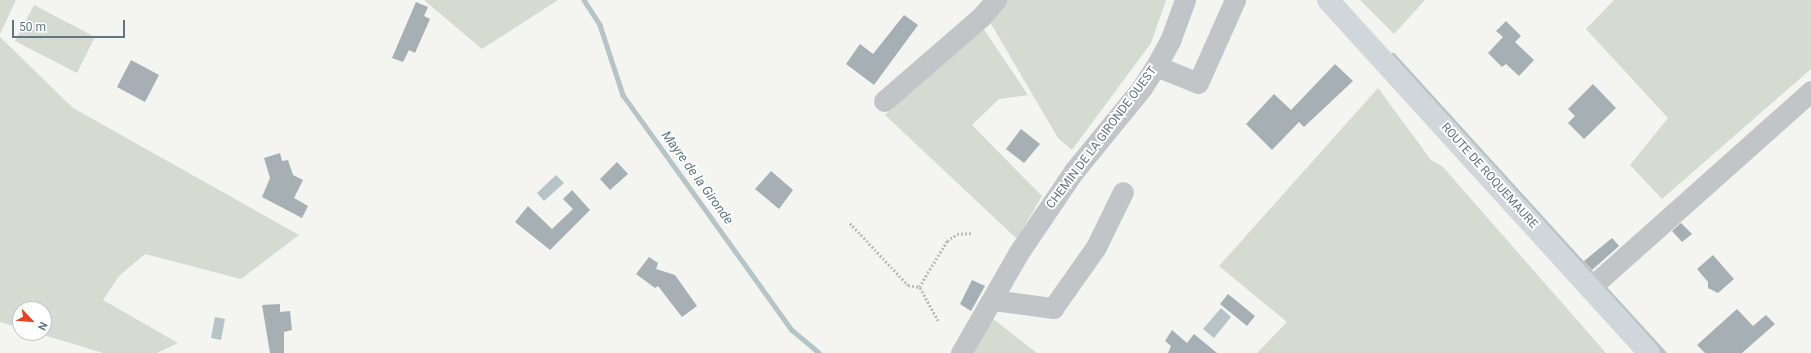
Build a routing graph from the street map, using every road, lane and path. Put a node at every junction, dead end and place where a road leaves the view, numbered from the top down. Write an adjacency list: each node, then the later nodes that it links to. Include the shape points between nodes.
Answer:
1 (996, 0): 7 (street, via 981,17)
2 (1185, 0): 5 (street, CHEMIN DE LA GIRONDE OUEST, via 1173,34)
3 (1235, 0): 5 (street, via 1198,83)
4 (1328, 0): 12 (main road, ROUTE DE ROQUEMAURE)
5 (1156, 66): 13 (street, CHEMIN DE LA GIRONDE OUEST, via 1141,89 1074,171 1019,252)
6 (1811, 91): 12 (street)
7 (884, 101)
8 (1123, 192): 13 (street, via 1096,247 1053,308)
9 (850, 223): 11 (path, via 908,285)
10 (971, 233): 11 (path, via 957,234 947,241)
11 (919, 287): 14 (path)
12 (1590, 288): 16 (main road, ROUTE DE ROQUEMAURE)
13 (993, 300): 15 (street, CHEMIN DE LA GIRONDE OUEST)
14 (938, 321)
15 (961, 353)
16 (1649, 353)

